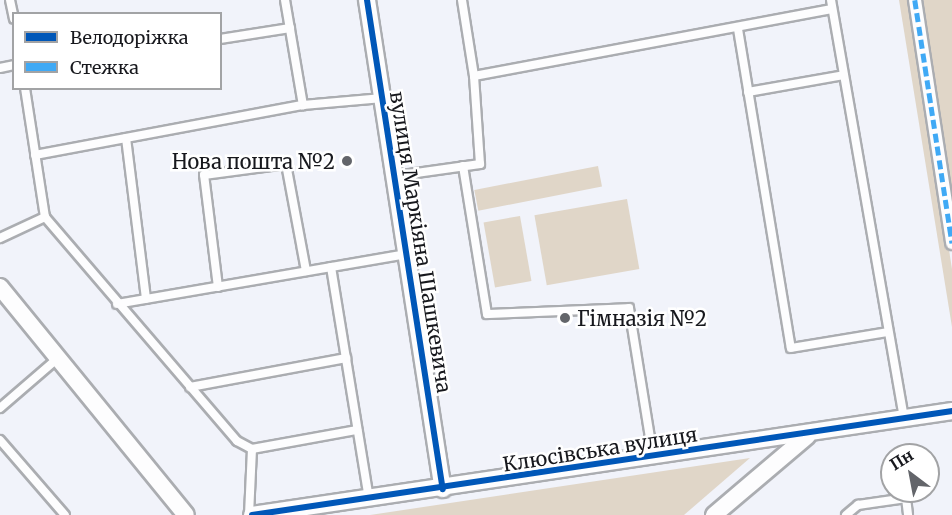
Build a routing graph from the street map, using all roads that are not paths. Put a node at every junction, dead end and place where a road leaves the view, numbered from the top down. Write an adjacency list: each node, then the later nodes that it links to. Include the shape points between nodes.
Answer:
1 (285, 0): 6 (lane)
2 (367, 0): 13 (street, вулиця Маркіяна Шашкевича)
3 (462, 0): 10 (lane)
4 (915, 0): 21 (street)
5 (832, 4): 7 (lane); 9 (lane)
6 (290, 28): 8 (lane); 14 (lane)
7 (738, 29): 10 (lane); 12 (lane)
8 (222, 39)
9 (844, 75): 12 (lane); 29 (lane)
10 (474, 76): 17 (lane, via 480,164)
11 (25, 90): 16 (lane)
12 (748, 92): 29 (lane, via 791,348)
13 (383, 98): 14 (lane); 18 (street, вулиця Маркіяна Шашкевича)
14 (303, 105): 15 (lane)
15 (126, 138): 16 (lane); 27 (lane)
16 (35, 155): 19 (lane)
17 (463, 166): 18 (lane); 40 (lane, via 487,314 630,308)
18 (395, 176): 22 (street, вулиця Маркіяна Шашкевича)
19 (45, 217): 20 (lane); 28 (lane)
20 (0, 238)
21 (952, 243)
22 (406, 254): 23 (lane); 41 (street, вулиця Маркіяна Шашкевича)
23 (331, 267): 24 (lane); 31 (lane)
24 (306, 271): 26 (lane); 26 (lane, via 286,164 204,175)
25 (0, 287): 30 (street)
26 (218, 287): 27 (lane)
27 (146, 299): 28 (lane)
28 (117, 304): 32 (lane)
29 (888, 332): 35 (lane)
30 (58, 358): 33 (lane); 44 (street)
31 (346, 358): 32 (lane); 36 (lane)
32 (190, 387): 39 (lane, via 237,441)
33 (0, 408)
34 (952, 411): 35 (street, Клюсівська вулиця)
35 (904, 418): 37 (street, Клюсівська вулиця)
36 (357, 430): 39 (lane); 42 (lane)
37 (808, 435): 40 (street, Клюсівська вулиця); 46 (street)
38 (2, 445): 43 (lane)
39 (252, 449): 45 (lane)
40 (653, 457): 41 (street, Клюсівська вулиця)
41 (443, 489): 42 (street, Клюсівська вулиця)
42 (369, 501): 45 (street, Клюсівська вулиця)
43 (65, 515)
44 (186, 515)
45 (250, 515)
46 (714, 515)
47 (846, 515): 48 (lane, via 858,505 906,498)
48 (908, 515)

